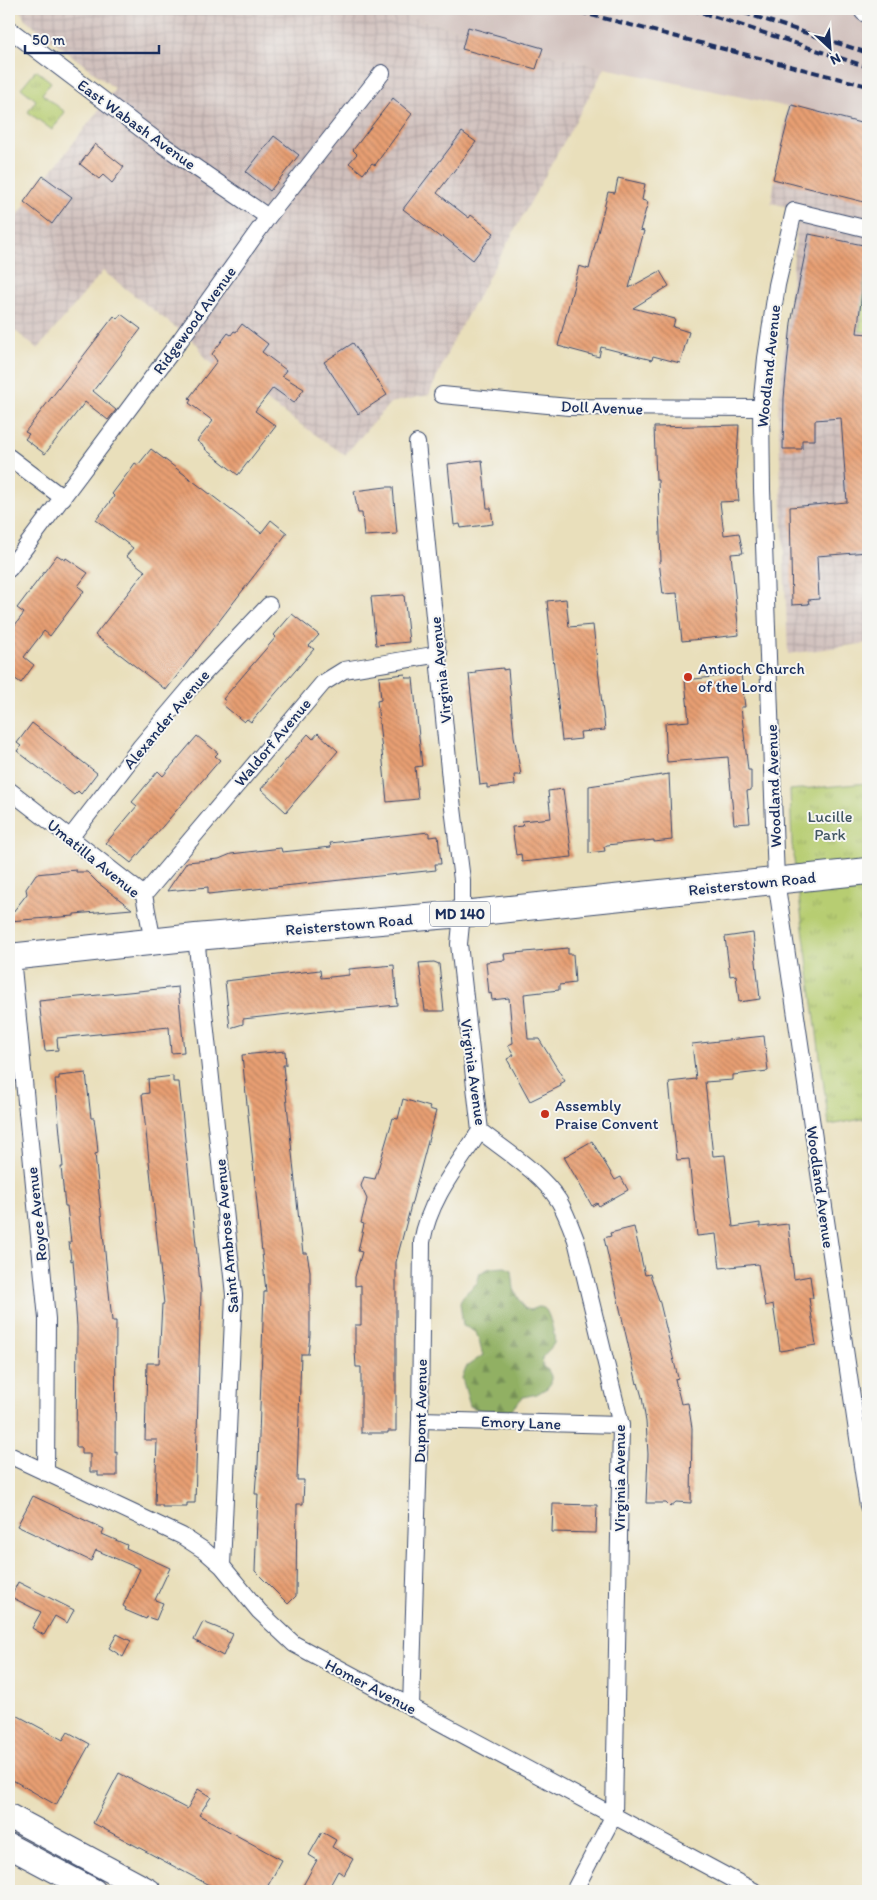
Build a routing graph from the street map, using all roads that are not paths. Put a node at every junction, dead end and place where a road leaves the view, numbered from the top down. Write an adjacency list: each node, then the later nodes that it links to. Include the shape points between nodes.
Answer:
1 (9, 29): 3 (street, East Wabash Avenue, via 160,143)
2 (382, 72): 3 (street, Ridgewood Avenue)
3 (268, 217): 9 (street, Ridgewood Avenue)
4 (868, 229): 6 (street, Woodland Avenue, via 794,211 777,285)
5 (442, 395): 6 (street, Doll Avenue, via 569,407)
6 (761, 408): 16 (street, Woodland Avenue)
7 (417, 443): 12 (street, Virginia Avenue)
8 (9, 457): 9 (street)
9 (63, 498): 10 (street, Ridgewood Avenue)
10 (9, 569)
11 (269, 604): 14 (street, Alexander Avenue, via 191,687)
12 (439, 654): 17 (street, Waldorf Avenue, via 344,670 323,683); 18 (street, Virginia Avenue, via 462,880)
13 (9, 790): 14 (street, Umatilla Avenue)
14 (70, 838): 17 (street, Umatilla Avenue)
15 (868, 871): 16 (main road, Reisterstown Road / MD 140)
16 (776, 880): 18 (main road, Reisterstown Road / MD 140); 27 (street, Woodland Avenue)
17 (144, 895): 20 (street, Umatilla Avenue)
18 (462, 914): 19 (main road, Reisterstown Road / MD 140); 22 (street, Virginia Avenue, via 459,944)
19 (196, 937): 20 (main road, Reisterstown Road / MD 140); 28 (street, Saint Ambrose Avenue, via 234,1295)
20 (153, 942): 21 (main road, Reisterstown Road / MD 140)
21 (10, 957): 26 (street, Royce Avenue, via 47,1318)
22 (480, 1131): 23 (street, Dupont Avenue, via 442,1187 424,1226); 24 (street, Virginia Avenue, via 532,1171 558,1200 567,1216 576,1240)
23 (420, 1420): 24 (street, Emory Lane); 29 (street, Dupont Avenue)
24 (621, 1425): 30 (street, Virginia Avenue)
25 (9, 1455): 26 (street, Homer Avenue)
26 (46, 1473): 28 (street, Homer Avenue, via 182,1536)
27 (868, 1506)
28 (222, 1566): 29 (street, Homer Avenue, via 259,1611 294,1644)
29 (411, 1707): 30 (street, Homer Avenue)
30 (614, 1815): 35 (street, Virginia Avenue); 36 (street, Homer Avenue)
31 (9, 1816): 34 (main road)
32 (9, 1846): 33 (main road)
33 (94, 1891)
34 (149, 1891)
35 (574, 1891)
36 (754, 1891)

